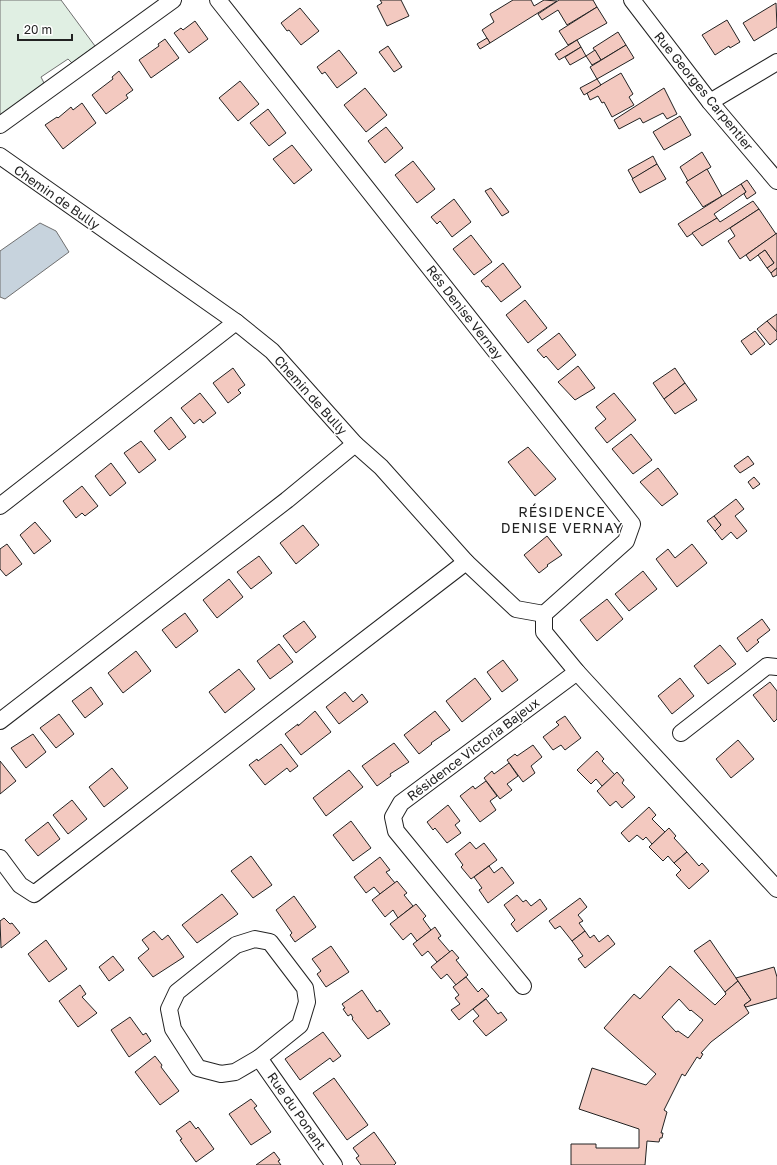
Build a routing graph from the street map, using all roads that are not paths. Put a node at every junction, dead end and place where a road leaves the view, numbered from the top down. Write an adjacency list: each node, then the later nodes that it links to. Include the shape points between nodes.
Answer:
1 (173, 0): 6 (street)
2 (218, 0): 13 (street, Rés Denise Vernay, via 632,524 626,541)
3 (632, 0): 5 (street, Rue Georges Carpentier)
4 (777, 62): 5 (street)
5 (710, 102): 8 (street, Rue Georges Carpentier)
6 (0, 125)
7 (0, 156): 9 (street, Chemin de Bully)
8 (775, 174)
9 (236, 322): 10 (street, Chemin de Bully, via 272,351); 11 (street)
10 (355, 444): 12 (street, Chemin de Bully, via 381,467); 16 (street, via 287,500)
11 (0, 506)
12 (466, 562): 13 (street, Chemin de Bully, via 516,609); 18 (street, via 34,894 20,885)
13 (544, 614): 15 (street, via 544,632)
14 (777, 667): 17 (street, via 767,666)
15 (577, 672): 19 (street); 20 (street, Résidence Victoria Bajeux, via 401,803 393,817 396,831)
16 (0, 722)
17 (681, 733)
18 (0, 858)
19 (777, 889)
20 (523, 986)
21 (259, 1058): 21 (street, via 300,1024 307,1002 305,988 270,942 255,939 236,945 177,992 169,1009 173,1029 198,1068 221,1074 235,1072); 22 (street, Rue du Ponant)
22 (334, 1165)

